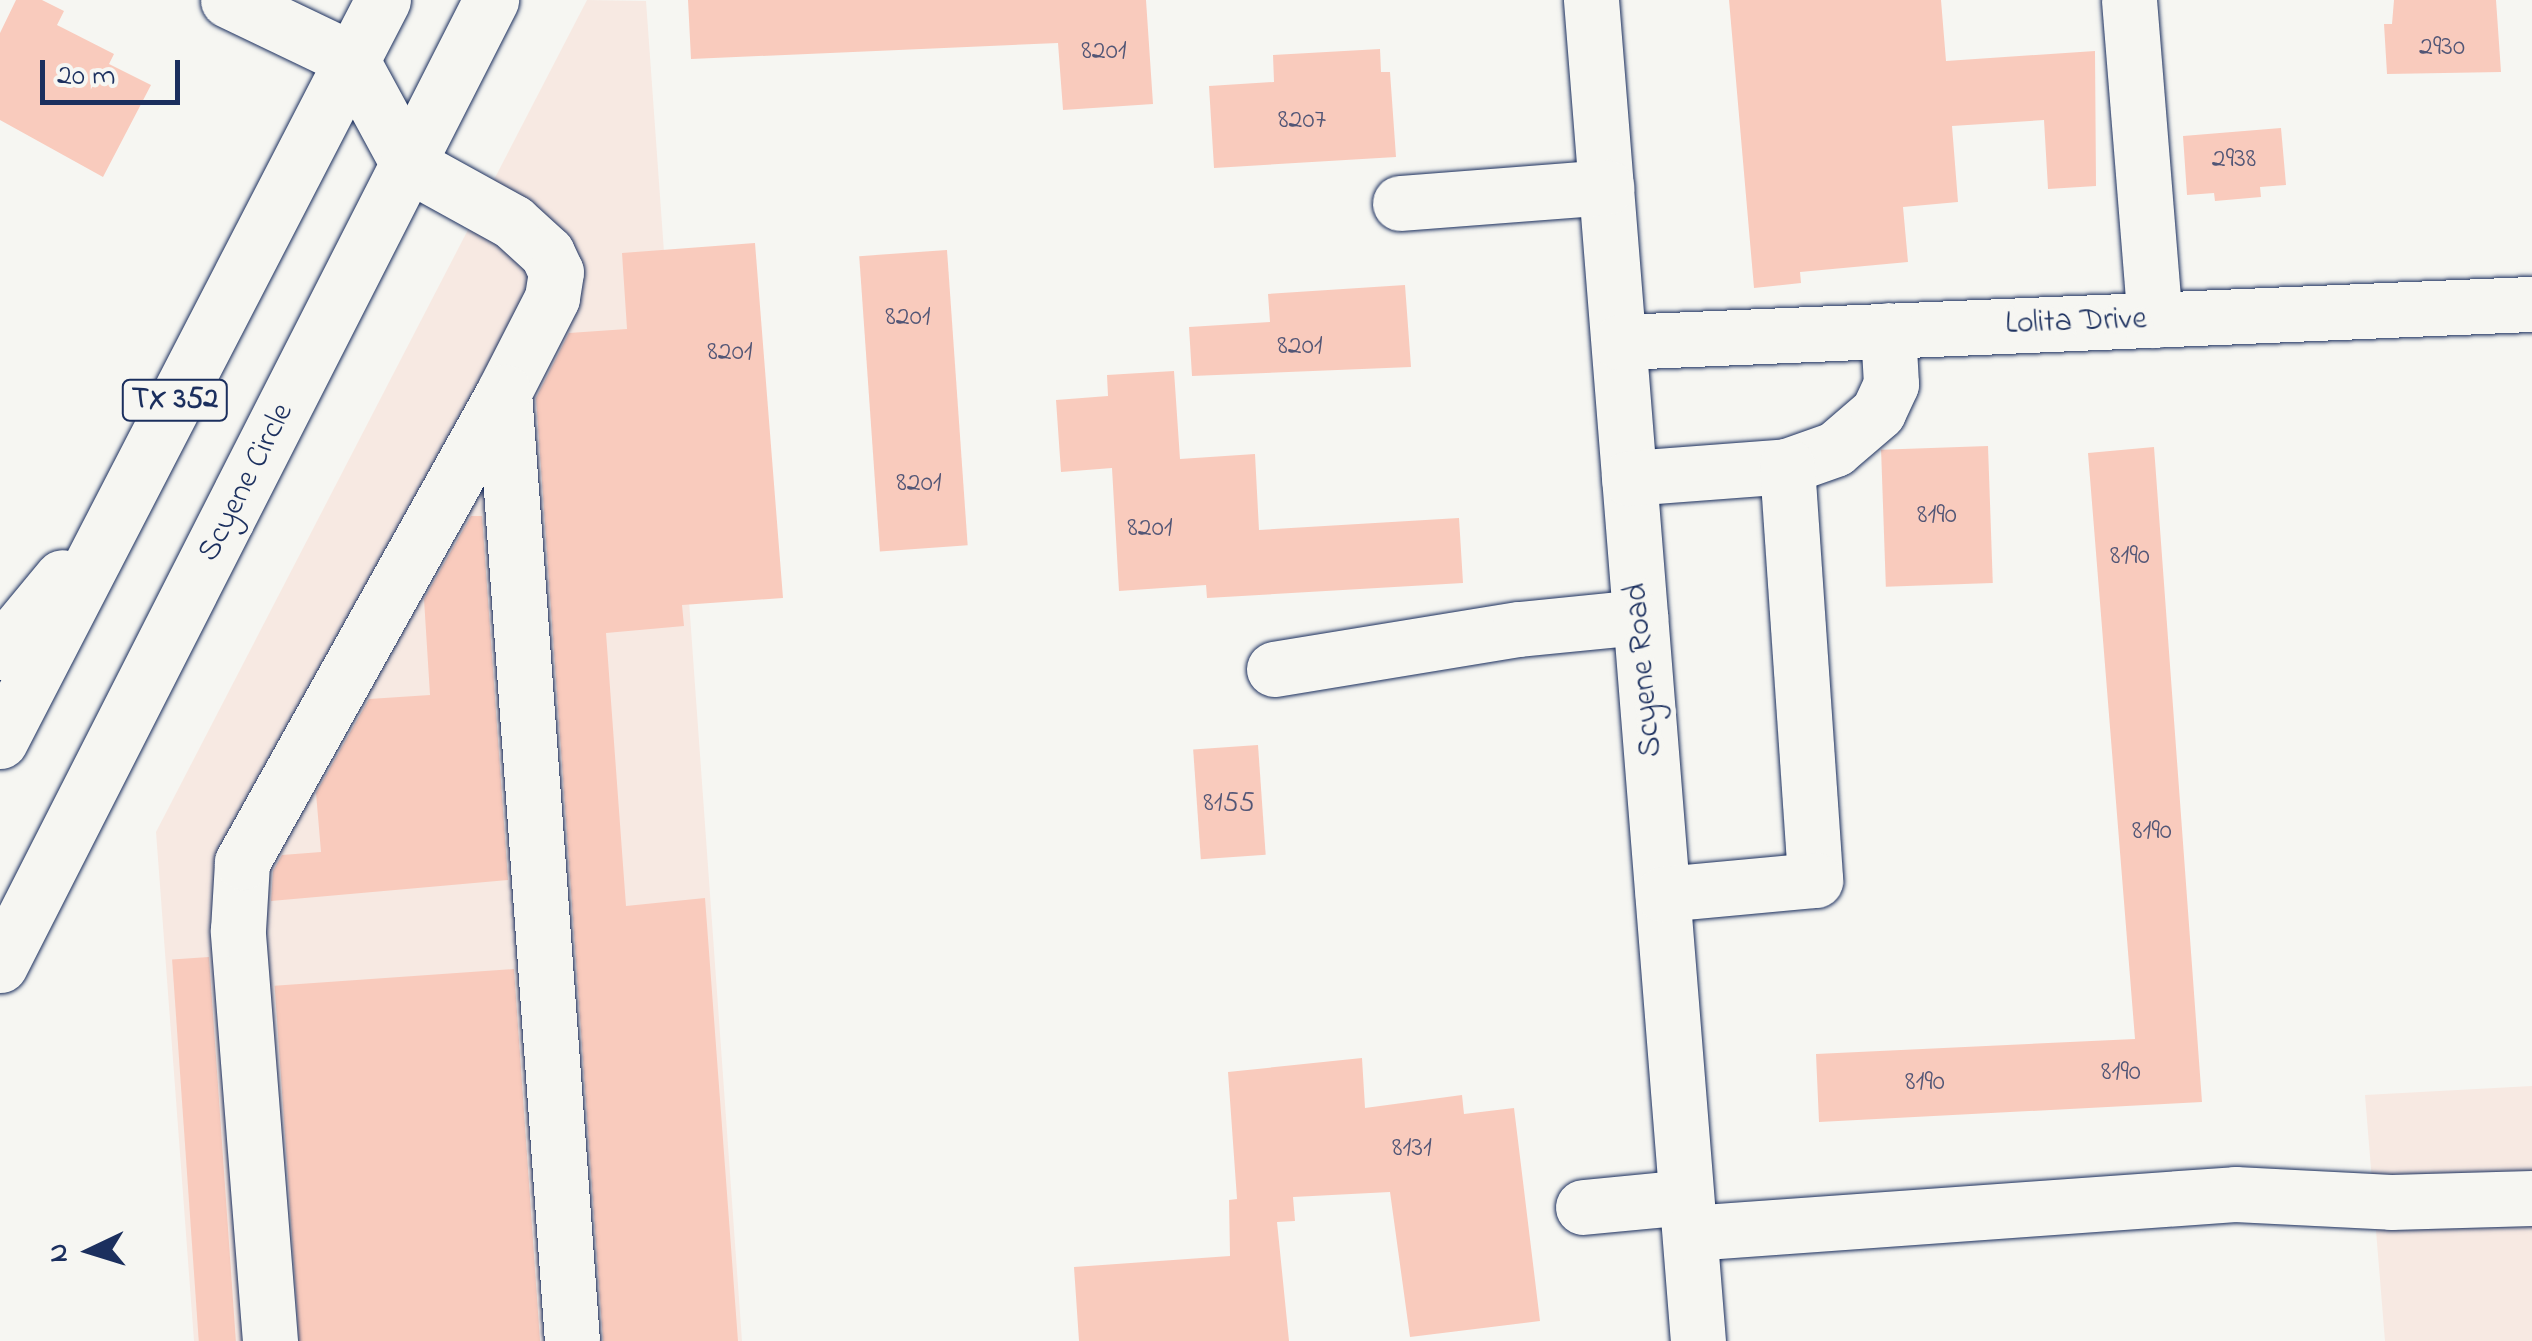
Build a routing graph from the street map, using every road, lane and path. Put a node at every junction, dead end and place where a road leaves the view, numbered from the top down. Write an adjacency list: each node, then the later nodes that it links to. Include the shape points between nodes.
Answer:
1 (228, 0): 6 (street)
2 (383, 0): 6 (street, TX 352)
3 (492, 0): 7 (street, Scyene Circle / TX 352)
4 (1591, 0): 8 (street, Scyene Road)
5 (2129, 0): 11 (street)
6 (351, 59): 7 (street); 17 (street, TX 352)
7 (408, 164): 14 (street, via 512,222 548,254 556,272 552,298); 23 (street, Scyene Circle / TX 352)
8 (1606, 187): 9 (street); 13 (street, Scyene Road)
9 (1400, 203)
10 (2532, 304): 11 (street, Lolita Drive)
11 (2156, 320): 12 (street, Lolita Drive)
12 (1888, 330): 13 (street, Lolita Drive); 15 (street, via 1891,384 1878,412 1836,448)
13 (1620, 342): 16 (street, Scyene Road)
14 (504, 392): 27 (street, via 242,862 238,930); 28 (street)
15 (1787, 466): 16 (street); 22 (street, via 1815,880)
16 (1629, 478): 18 (street, Scyene Road)
17 (116, 514): 19 (street); 21 (street, TX 352)
18 (1640, 617): 20 (street, via 1519,628); 22 (street, Scyene Road)
19 (0, 652)
20 (1274, 668)
21 (0, 741)
22 (1663, 894): 26 (street, Scyene Road)
23 (0, 964)
24 (2532, 1198): 26 (street, via 2391,1202 2234,1194)
25 (1583, 1207): 26 (street)
26 (1688, 1215): 29 (street, Scyene Road)
27 (270, 1341)
28 (572, 1341)
29 (1698, 1341)

